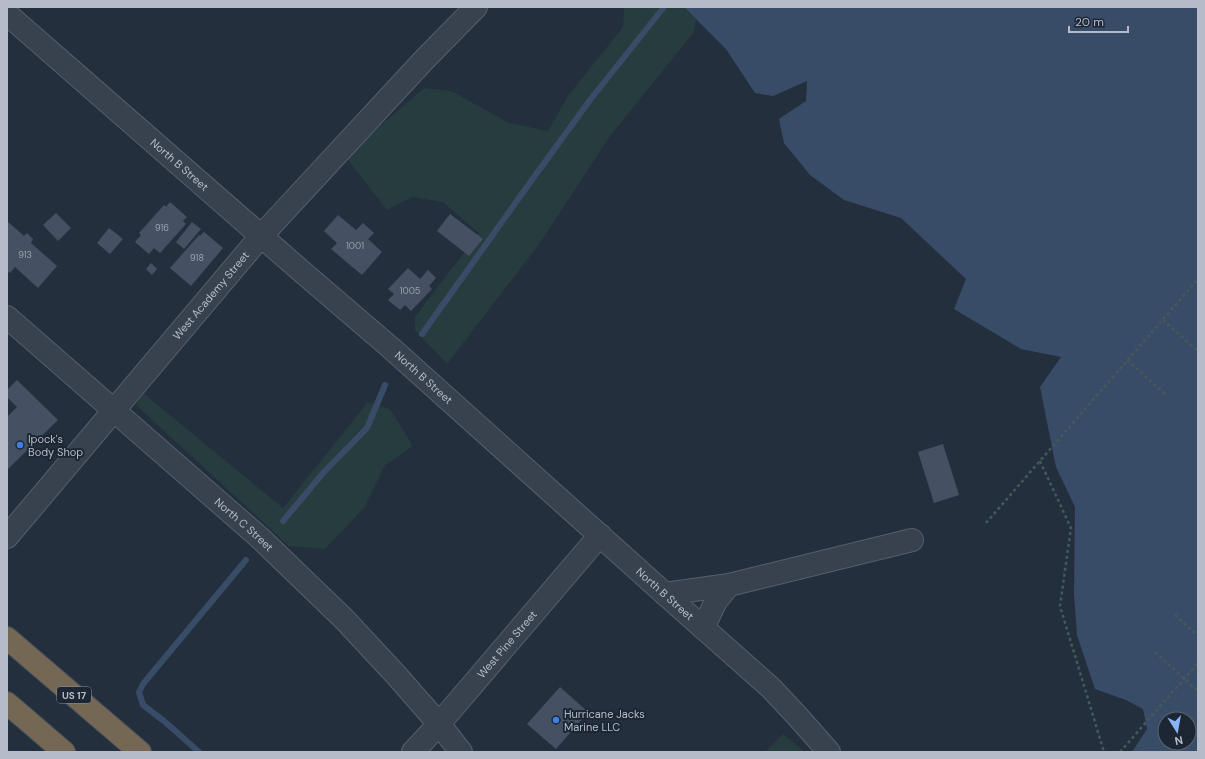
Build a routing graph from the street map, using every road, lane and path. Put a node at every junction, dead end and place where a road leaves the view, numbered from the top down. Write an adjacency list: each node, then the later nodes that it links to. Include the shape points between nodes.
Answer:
1 (476, 7): 3 (street, West Academy Street)
2 (7, 14): 3 (street, North B Street)
3 (261, 236): 12 (street, West Academy Street); 15 (street, North B Street)
4 (1198, 279): 5 (path)
5 (1194, 284): 6 (path); 8 (path)
6 (1198, 288)
7 (7, 317): 12 (street, North C Street)
8 (1163, 320): 9 (path); 10 (path)
9 (1198, 351)
10 (1126, 360): 11 (path); 13 (path)
11 (1165, 394)
12 (113, 410): 16 (street, West Academy Street); 29 (street, North C Street, via 260,538 344,619)
13 (1040, 461): 14 (path); 35 (path, via 1071,528 1060,606)
14 (986, 523)
15 (600, 535): 19 (street, North B Street); 29 (street, West Pine Street)
16 (7, 537)
17 (912, 540): 18 (street)
18 (729, 585): 19 (street); 21 (street, via 716,601)
19 (665, 594): 21 (street, North B Street)
20 (1175, 615): 22 (path)
21 (704, 628): 34 (street, North B Street, via 771,688)
22 (1198, 636)
23 (7, 638): 31 (highway, US 17)
24 (1155, 652): 26 (path)
25 (1198, 663): 26 (path)
26 (1184, 678): 27 (path); 36 (path)
27 (1198, 691)
28 (9, 707): 30 (highway)
29 (439, 724): 32 (street, West Pine Street); 33 (street, North C Street)
30 (64, 752)
31 (140, 752)
32 (413, 752)
33 (462, 752)
34 (829, 752)
35 (1104, 752)
36 (1120, 752)

